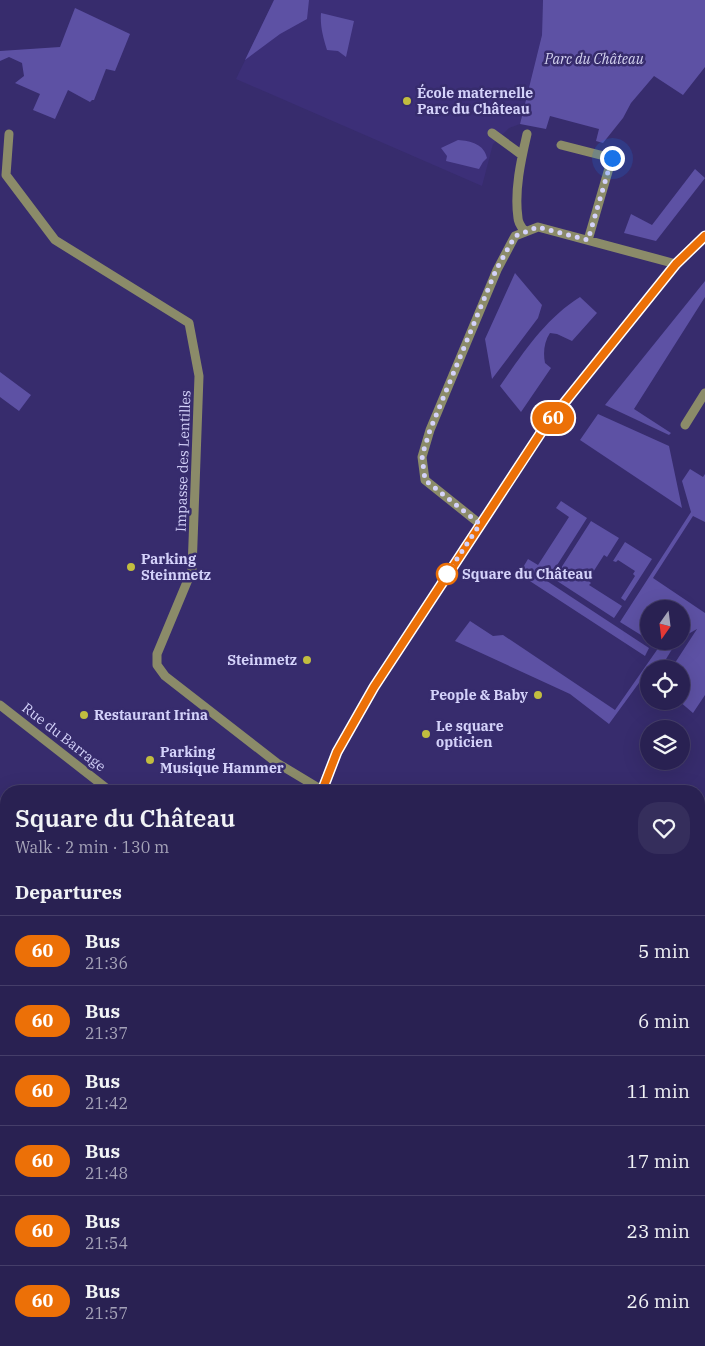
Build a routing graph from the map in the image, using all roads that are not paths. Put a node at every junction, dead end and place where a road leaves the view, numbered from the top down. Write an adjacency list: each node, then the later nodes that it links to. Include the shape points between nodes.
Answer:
1 (492, 133): 5 (street)
2 (9, 134): 15 (street, Impasse des Lentilles, via 6,175 55,240 189,323 199,376 192,570 157,654 157,665 165,676 277,763)
3 (527, 134): 5 (street)
4 (561, 145): 8 (street, via 612,158)
5 (522, 155): 6 (street, via 517,192 518,220)
6 (525, 232): 8 (street, via 538,227); 12 (street, via 515,236 496,270 422,456 425,480)
7 (705, 236): 9 (street)
8 (588, 240): 9 (street)
9 (676, 264): 12 (street, via 544,428)
10 (705, 393): 11 (street)
11 (685, 425)
12 (480, 524): 16 (street, via 374,687 337,752)
13 (0, 705): 14 (street, Rue du Barrage)
14 (102, 785)
15 (312, 785)
16 (324, 785)

